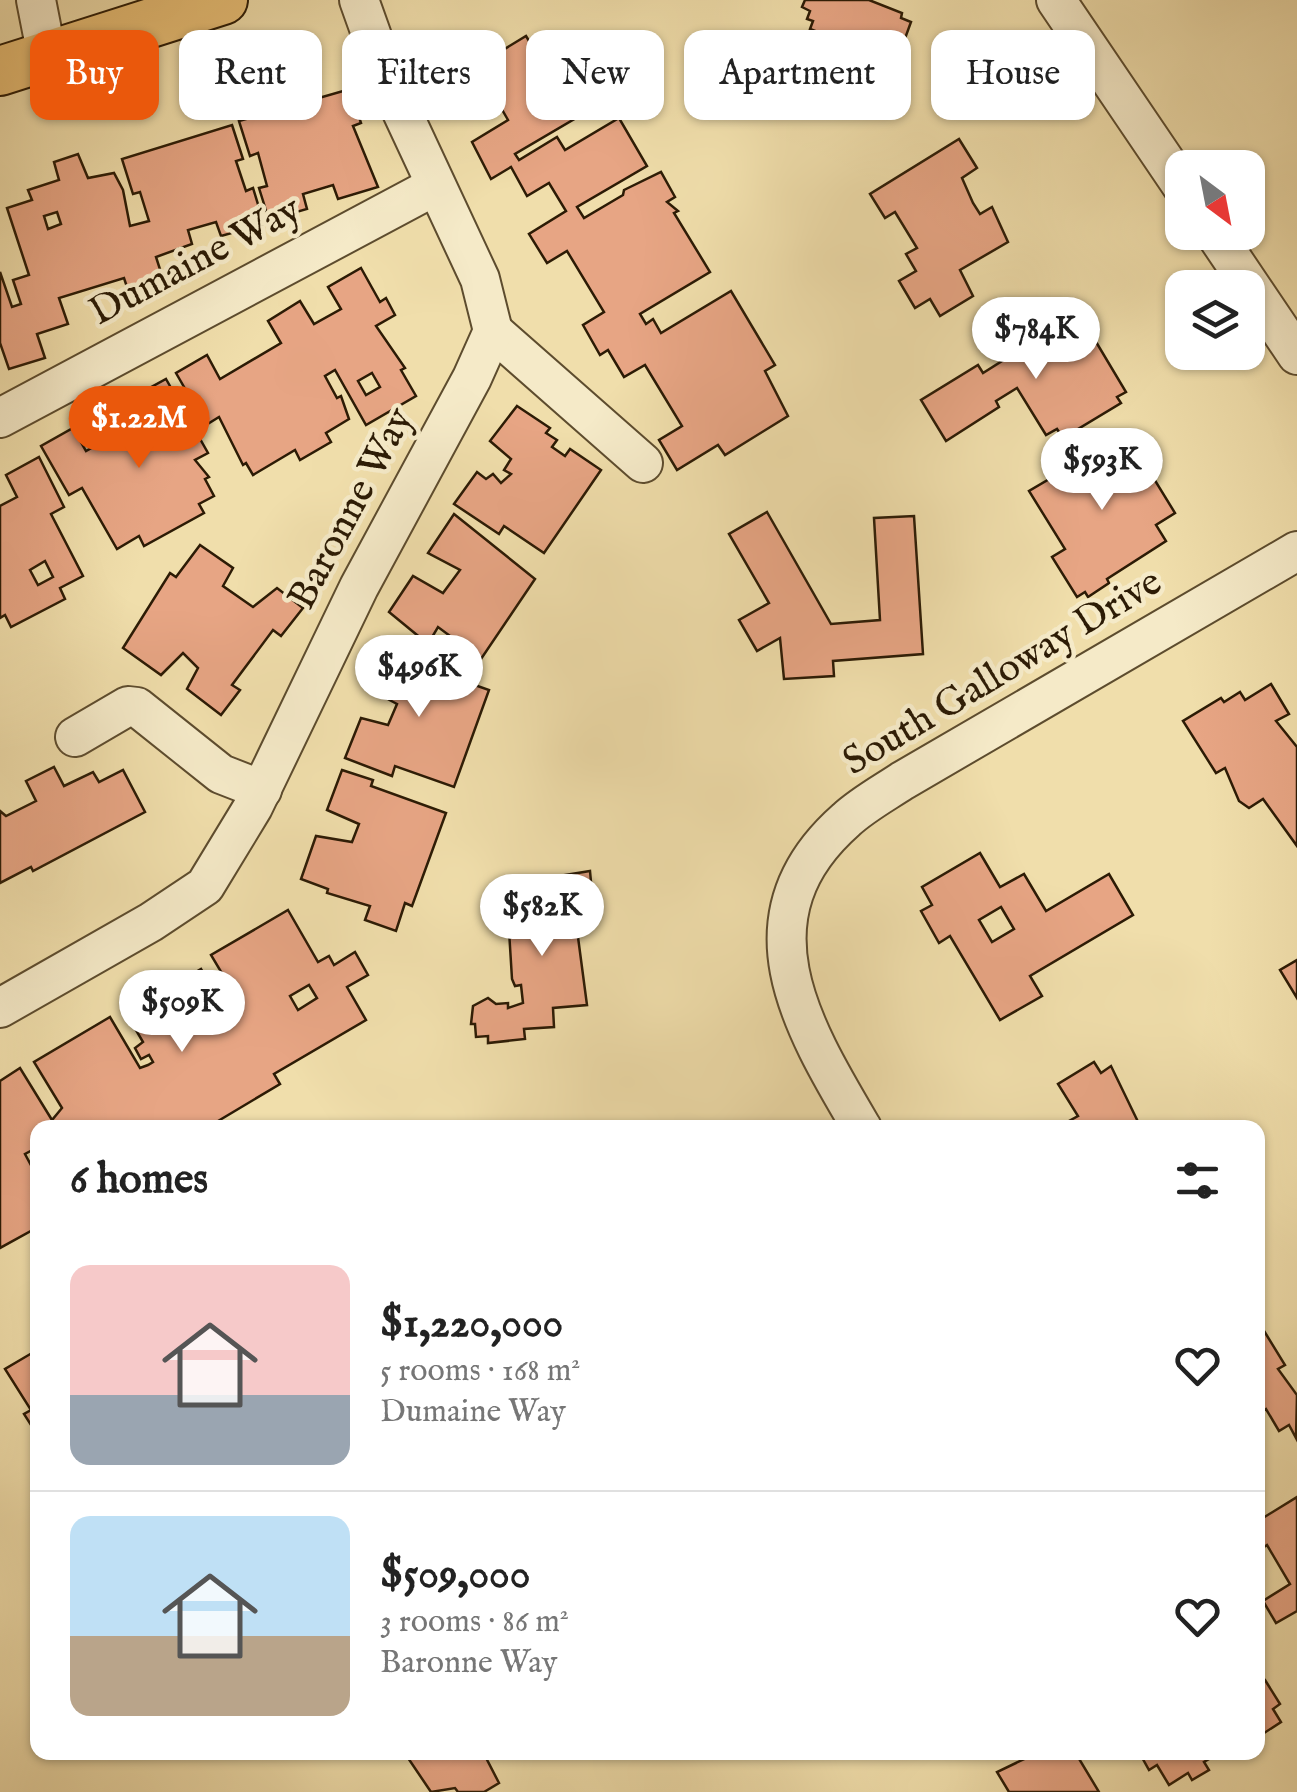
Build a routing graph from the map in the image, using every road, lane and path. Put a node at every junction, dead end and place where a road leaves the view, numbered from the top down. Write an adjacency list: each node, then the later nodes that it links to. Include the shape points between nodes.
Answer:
1 (36, 0): 5 (street)
2 (223, 0): 6 (main road)
3 (359, 0): 10 (street)
4 (1056, 0): 9 (street)
5 (42, 30)
6 (129, 30)
7 (30, 62): 8 (main road)
8 (0, 71)
9 (1165, 161)
10 (435, 186): 12 (street, via 480,280); 14 (street, Dumaine Way)
11 (1226, 250): 13 (street)
12 (493, 331): 15 (street); 18 (street, Baronne Way)
13 (1297, 355)
14 (0, 418)
15 (642, 463)
16 (1297, 551): 20 (street, South Galloway Drive, via 902,781 845,820 807,864 784,919 788,973 807,1029)
17 (75, 737): 18 (street, via 128,706 137,708 221,774)
18 (262, 790): 19 (street, Baronne Way, via 205,886)
19 (0, 1008)
20 (858, 1120)

